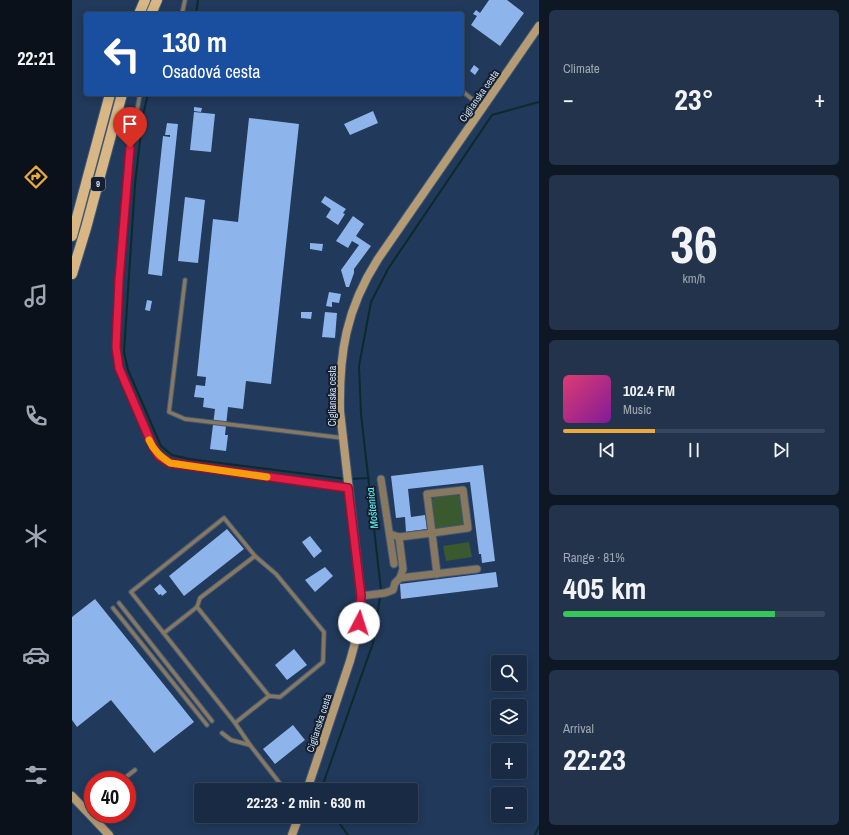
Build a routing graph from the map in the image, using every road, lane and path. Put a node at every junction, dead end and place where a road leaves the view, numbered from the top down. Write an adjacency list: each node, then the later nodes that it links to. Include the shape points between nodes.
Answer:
1 (145, 0): 4 (main road)
2 (157, 0): 5 (main road)
3 (186, 0): 6 (lane)
4 (140, 12)
5 (152, 12)
6 (183, 12)
7 (539, 26): 12 (street, Ciglianska cesta)
8 (464, 93): 12 (lane)
9 (109, 96): 13 (main road, 9)
10 (121, 96): 14 (main road, 9)
11 (140, 96): 18 (lane, via 128,161 116,347 119,368 153,447 159,456 170,463)
12 (483, 108): 16 (street, Ciglianska cesta, via 378,259 360,291 349,320 342,360 340,411)
13 (72, 236)
14 (72, 274)
15 (185, 280): 16 (lane, via 169,412 185,419)
16 (343, 438): 18 (street, Ciglianska cesta)
17 (381, 479): 20 (street)
18 (348, 481): 27 (street, Ciglianska cesta)
19 (432, 533): 19 (street, via 427,494 463,490 468,528); 21 (street); 25 (street)
20 (390, 534): 21 (street); 23 (street)
21 (399, 537): 26 (street, via 403,569)
22 (255, 556): 29 (lane, via 200,598); 31 (lane, via 224,518 131,592); 32 (lane, via 276,574 324,632 323,662 280,697)
23 (394, 564)
24 (477, 569): 25 (street)
25 (437, 574): 26 (street)
26 (400, 578): 27 (street, via 393,590)
27 (361, 596): 39 (street, Ciglianska cesta, via 358,632 350,661)
28 (119, 603): 33 (lane)
29 (197, 607): 31 (lane); 32 (lane)
30 (113, 608): 35 (lane)
31 (164, 634): 34 (lane)
32 (269, 696): 34 (lane)
33 (212, 721)
34 (235, 723): 37 (lane)
35 (206, 725)
36 (222, 733): 37 (lane, via 231,740)
37 (250, 746): 38 (lane)
38 (279, 783)
39 (309, 783)
40 (72, 796): 41 (street)
41 (84, 808)
42 (98, 823): 44 (street)
43 (296, 823): 45 (street)
44 (109, 835)
45 (292, 835)

